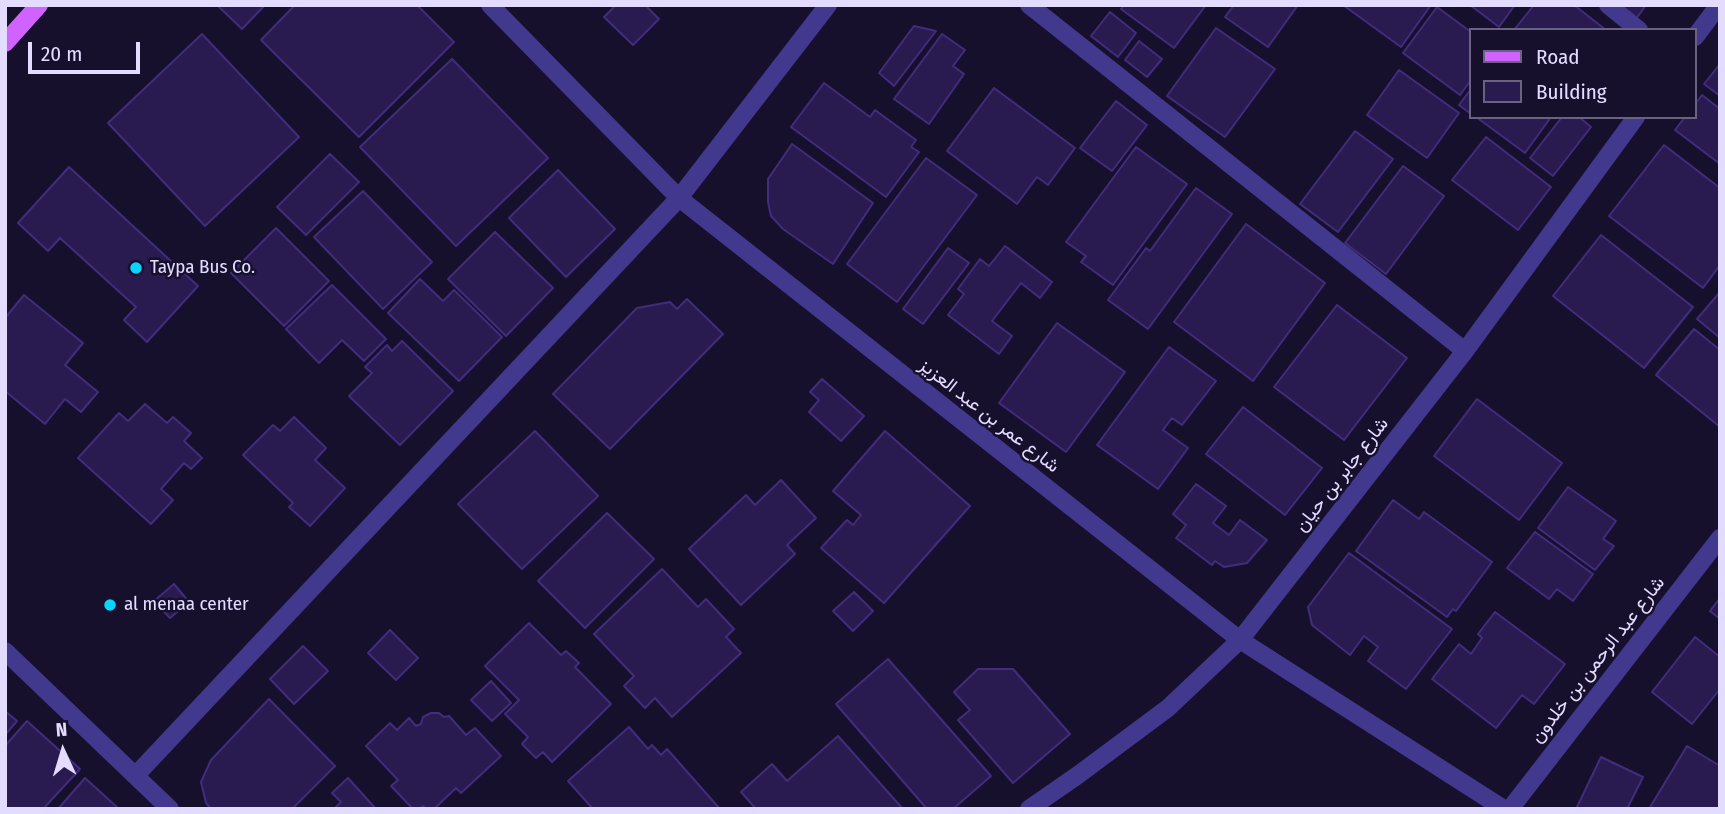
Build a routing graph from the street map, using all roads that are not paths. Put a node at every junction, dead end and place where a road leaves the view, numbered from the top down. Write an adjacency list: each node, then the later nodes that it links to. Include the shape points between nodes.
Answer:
1 (39, 5): 9 (main road)
2 (490, 5): 11 (street, شارع عمر بن عبد العزيز)
3 (828, 5): 11 (street)
4 (1029, 5): 12 (street)
5 (1608, 5): 7 (street)
6 (1719, 5): 8 (street)
7 (1637, 28)
8 (1697, 34)
9 (5, 43)
10 (1635, 119): 12 (street, شارع جابر بن حيان)
11 (678, 198): 14 (street, شارع عمر بن عبد العزيز); 16 (street)
12 (1465, 351): 14 (street, شارع جابر بن حيان)
13 (1720, 538): 20 (street, شارع عبد الرحمن بن خلدون)
14 (1240, 640): 18 (street, شارع جابر بن حيان, via 1168,708); 19 (street, شارع عمر بن عبد العزيز)
15 (5, 651): 16 (street)
16 (136, 775): 17 (street)
17 (170, 809)
18 (1029, 809)
19 (1504, 809)
20 (1510, 809)

